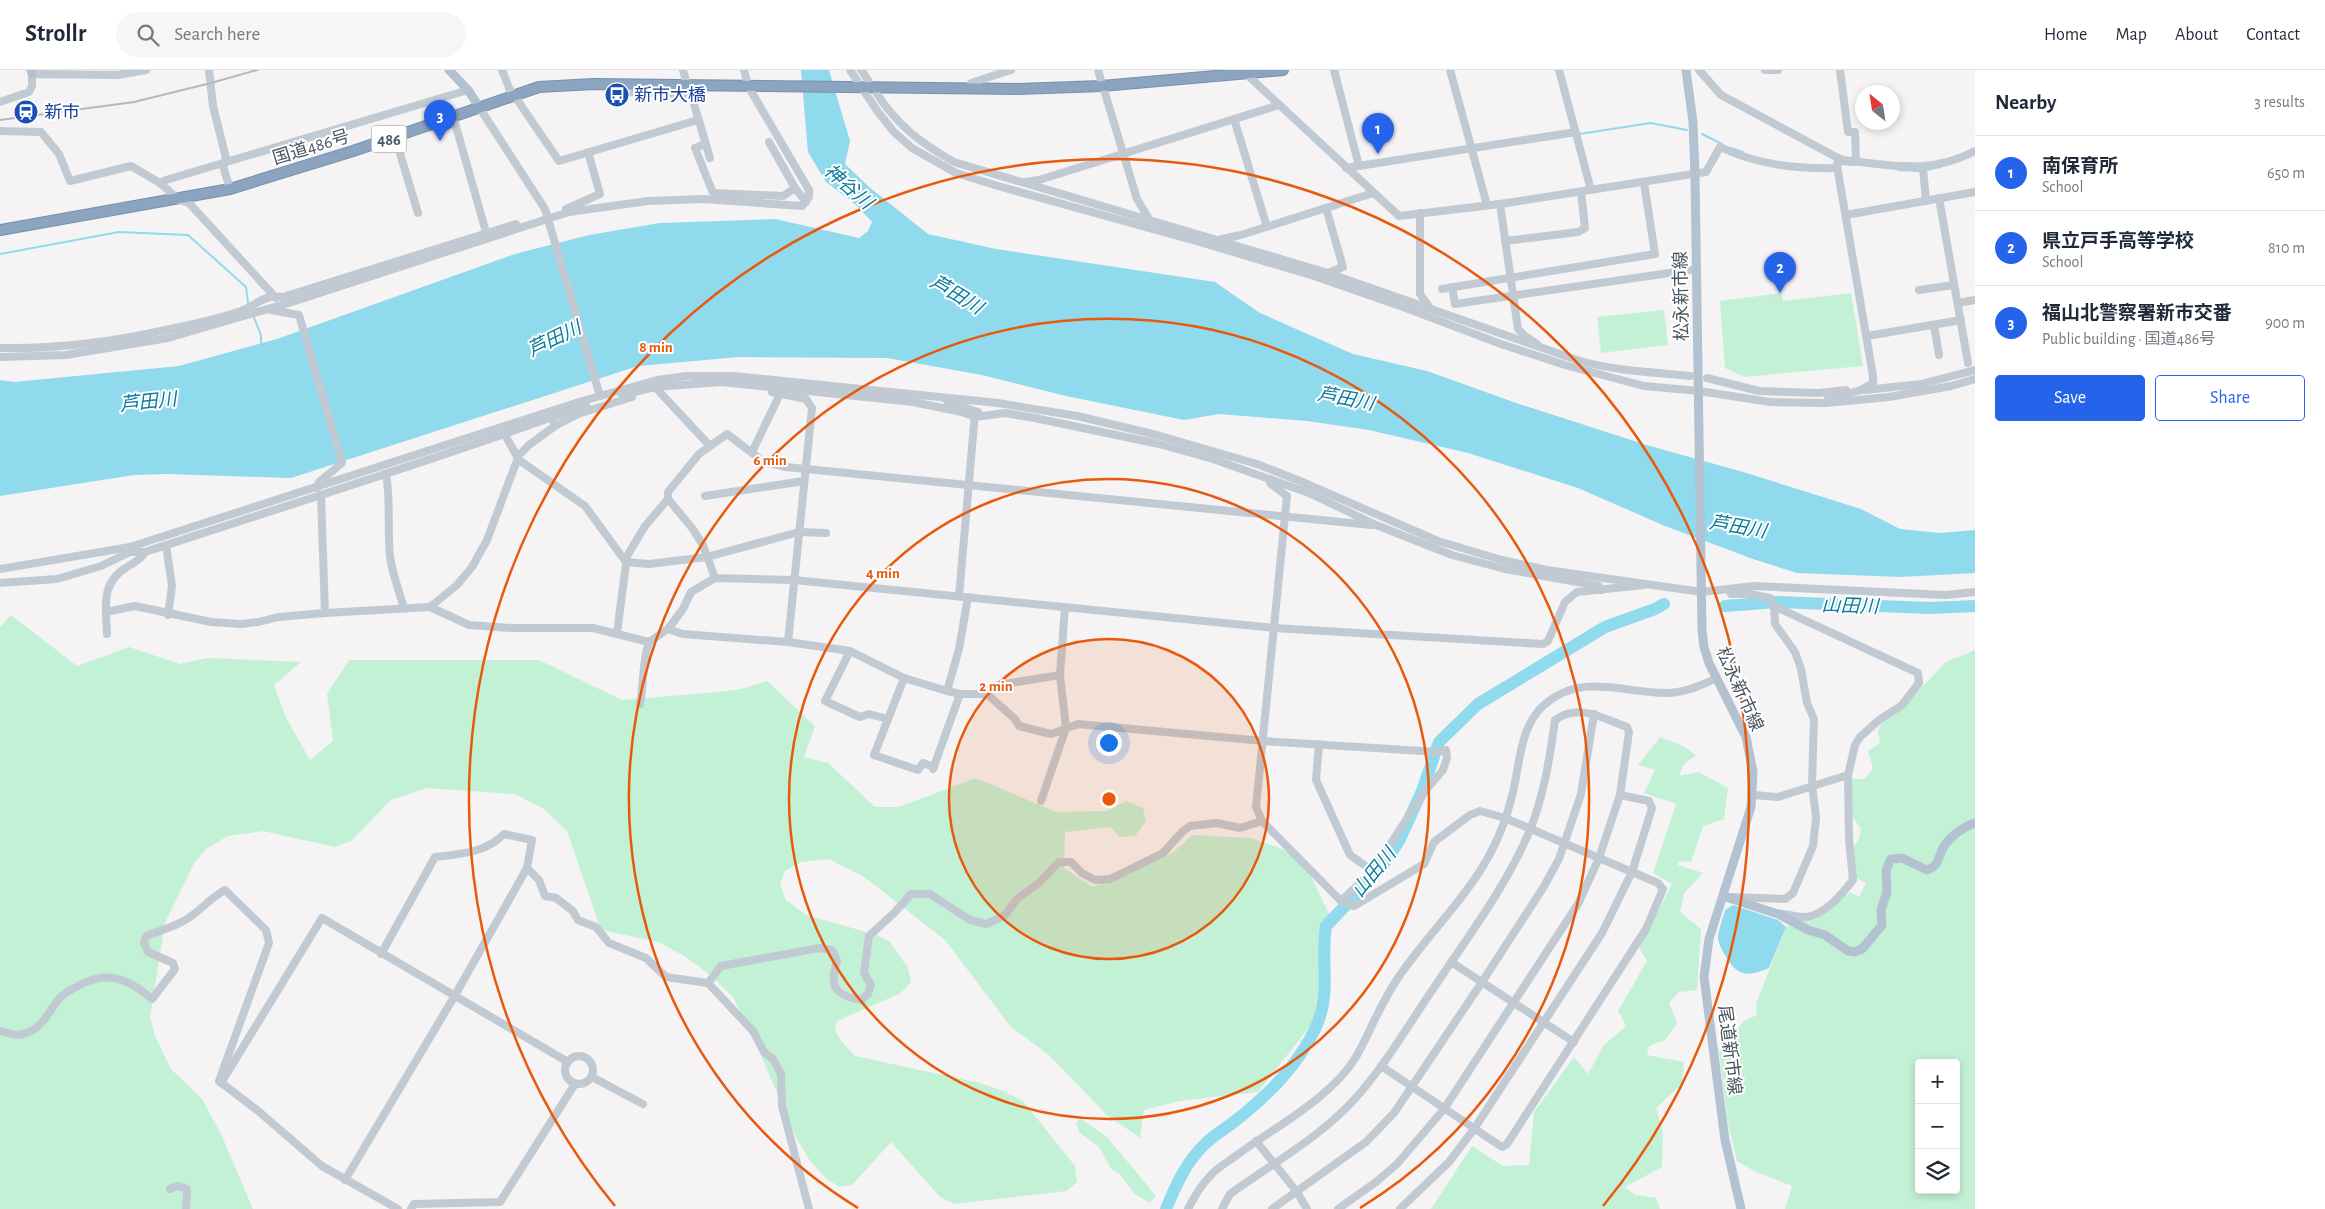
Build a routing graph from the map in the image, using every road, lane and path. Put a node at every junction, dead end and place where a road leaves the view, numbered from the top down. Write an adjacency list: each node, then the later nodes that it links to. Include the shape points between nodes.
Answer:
1 (146, 70): 19 (street, via 118,75)
2 (209, 70): 46 (street, via 213,106 226,158)
3 (502, 70): 28 (street)
4 (683, 70): 24 (street)
5 (850, 70): 23 (street)
6 (861, 70): 23 (street)
7 (1011, 70): 26 (street, via 971,82)
8 (1098, 70): 25 (street)
9 (1283, 70): 20 (highway, 国道486号 / 486)
10 (1334, 70): 49 (street)
11 (1450, 70): 41 (street)
12 (1559, 70): 37 (street)
13 (1686, 70): 52 (main road, 松永新市線, via 1693,122)
14 (1700, 70): 48 (street, via 1721,95)
15 (1765, 70): 16 (street)
16 (1778, 70)
17 (1840, 70): 47 (street, via 1848,132 1855,132)
18 (452, 71): 27 (main road)
19 (32, 72): 30 (street, via 29,92)
20 (1244, 72): 25 (highway, 国道486号 / 486); 31 (street)
21 (745, 75): 23 (highway, 国道486号 / 486); 24 (highway, 国道486号 / 486); 66 (street, via 809,190)
22 (622, 84): 24 (highway, 国道486号 / 486); 28 (highway, 国道486号 / 486, via 548,86); 35 (street, via 624,92 691,94)
23 (866, 84): 26 (highway, 国道486号 / 486); 56 (street, via 878,112 912,148 956,173)
24 (687, 85)
25 (1102, 86): 26 (highway, 国道486号 / 486); 44 (street)
26 (970, 88)
27 (468, 90): 32 (main road); 46 (street)
28 (513, 94): 32 (highway, 国道486号 / 486); 43 (street, via 559,161)
29 (877, 94): 54 (street, via 901,126 924,145 954,162)
30 (0, 102)
31 (1279, 105): 34 (street); 50 (street)
32 (479, 107): 33 (highway, 国道486号 / 486); 74 (street)
33 (454, 116): 38 (highway, 国道486号 / 486); 78 (street)
34 (1234, 119): 44 (street); 76 (street)
35 (698, 120): 40 (street); 43 (street)
36 (0, 131): 53 (street, via 41,132 59,154 70,181 131,166)
37 (1576, 132): 41 (street); 59 (street)
38 (395, 137): 58 (highway, 国道486号 / 486); 70 (street)
39 (769, 142): 57 (street)
40 (705, 144): 45 (street); 57 (street, via 695,148 713,193 783,196)
41 (1470, 148): 49 (street); 68 (street)
42 (1975, 151): 51 (street)
43 (588, 152): 73 (street, via 600,194)
44 (1124, 154): 54 (street); 75 (street, via 1137,199)
45 (710, 158)
46 (224, 162): 53 (street); 58 (street)
47 (1856, 162): 48 (street); 51 (street)
48 (1837, 163): 52 (street, via 1796,168 1762,163 1720,147 1706,172); 72 (street)
49 (1358, 166): 50 (street)
50 (1346, 168): 62 (street)
51 (1923, 171): 65 (street)
52 (1695, 175): 55 (street); 81 (main road, 松永新市線)
53 (160, 183): 64 (street)
54 (1021, 183): 56 (street); 75 (street)
55 (1644, 183): 59 (street); 83 (street, via 1655,254)
56 (998, 186): 104 (street, via 1311,275)
57 (795, 188): 66 (street)
58 (230, 189): 64 (highway, 国道486号 / 486)
59 (1591, 190): 60 (street)
60 (1581, 192): 67 (street); 80 (street, via 1586,228 1578,232)
61 (1975, 192): 63 (street)
62 (1373, 193): 69 (street); 71 (street, via 1400,216)
63 (1939, 198): 65 (street); 84 (street)
64 (179, 200): 77 (highway, 国道486号 / 486); 89 (street, via 189,203)
65 (1926, 201): 72 (street)
66 (806, 202): 73 (street, via 802,206 703,199 648,201)
67 (1500, 204): 68 (street); 80 (street)
68 (1487, 205): 71 (street)
69 (1326, 208): 76 (street); 82 (street, via 1343,267)
70 (418, 213)
71 (1420, 214): 94 (street, via 1420,294)
72 (1846, 215): 98 (street)
73 (557, 216): 74 (street)
74 (548, 218): 78 (street); 91 (street); 114 (street)
75 (1148, 219): 79 (street)
76 (1267, 227): 79 (street)
77 (0, 229)
78 (486, 232): 89 (street, via 283,297)
79 (1220, 240): 82 (street)
80 (1505, 241): 83 (street)
81 (1697, 269): 88 (street); 113 (main road, 松永新市線)
82 (1328, 272): 94 (street)
83 (1510, 278): 85 (street); 88 (street)
84 (1954, 284): 87 (street); 92 (street)
85 (1452, 287): 86 (street); 88 (street, via 1455,304)
86 (1442, 289)
87 (1919, 290)
88 (1512, 295): 100 (street, via 1518,329)
89 (273, 296): 91 (street); 95 (street); 99 (street, via 242,310 170,329 99,342)
90 (1975, 300): 92 (street)
91 (292, 302): 93 (street)
92 (1958, 303): 96 (street)
93 (269, 309): 95 (street); 131 (street, via 299,315 342,459 342,463)
94 (1430, 309): 100 (street)
95 (255, 314): 102 (street, via 121,347 56,356)
96 (1961, 320): 97 (street); 103 (street)
97 (1934, 325): 98 (street); 101 (street)
98 (1866, 336): 111 (street, via 1873,383)
99 (0, 348)
100 (1548, 351): 104 (street); 106 (street, via 1609,369)
101 (1939, 355)
102 (0, 357)
103 (1968, 364)
104 (1566, 365): 113 (street, via 1644,386)
105 (1975, 370): 111 (street, via 1921,384)
106 (1690, 376)
107 (1707, 378): 111 (street, via 1759,391 1819,393)
108 (1975, 379): 117 (street, via 1889,397)
109 (754, 386): 110 (street, via 721,382); 112 (street); 118 (street, via 913,402)
110 (656, 388): 114 (street); 120 (street, via 578,414); 122 (street)
111 (1861, 390): 117 (street, via 1826,399)
112 (780, 394): 123 (street); 125 (street, via 806,399 812,408)
113 (1699, 395): 117 (street); 151 (main road, 松永新市線)
114 (600, 396): 115 (street, via 657,380 734,376); 119 (street, via 590,404); 131 (street)
115 (945, 397): 116 (street); 118 (street, via 948,402 965,407)
116 (998, 403): 118 (street, via 996,410); 148 (street, via 1077,416 1210,449 1300,481 1438,541 1502,560 1595,578)
117 (1825, 403)
118 (975, 415): 127 (street, via 1005,413 1102,431 1213,459); 129 (street)
119 (552, 417): 120 (street); 121 (street)
120 (555, 426): 124 (street, via 528,445)
121 (504, 435): 124 (street); 126 (street)
122 (709, 445): 123 (street, via 727,434); 134 (street, via 668,492)
123 (752, 452): 125 (street, via 764,462)
124 (519, 460): 143 (street, via 585,506); 156 (street, via 487,540 472,567 457,585)
125 (806, 469): 128 (street); 129 (street)
126 (386, 474): 130 (street); 158 (street, via 390,558)
127 (1270, 479): 135 (street, via 1287,496); 136 (street, via 1309,493)
128 (804, 481): 133 (street); 137 (street)
129 (969, 484): 135 (street); 153 (street)
130 (350, 486): 131 (street, via 325,491); 132 (street)
131 (317, 487): 140 (street)
132 (321, 495): 139 (street); 160 (street)
133 (705, 496)
134 (668, 499): 142 (street, via 692,528); 143 (street, via 645,526)
135 (1285, 516): 136 (street); 162 (street)
136 (1376, 525): 150 (street, via 1452,555 1505,569 1598,586)
137 (799, 532): 138 (street); 142 (street); 146 (street)
138 (826, 533)
139 (166, 545): 141 (street); 161 (street, via 172,586)
140 (130, 549): 141 (street); 144 (street); 147 (street, via 101,566 57,579)
141 (145, 552): 159 (street, via 109,584)
142 (707, 557): 143 (street, via 649,564); 145 (street)
143 (626, 562): 164 (street)
144 (0, 569)
145 (715, 578): 146 (street); 163 (street, via 691,592)
146 (794, 580): 153 (street); 167 (street)
147 (0, 583)
148 (1647, 583): 150 (street, via 1644,586); 151 (street)
149 (1728, 589): 151 (street); 152 (street, via 1754,586 1946,595); 155 (street, via 1731,594 1770,598)
150 (1601, 590): 162 (street, via 1577,592 1566,602 1548,641 1543,644)
151 (1702, 592): 171 (main road, 松永新市線, via 1704,647)
152 (1975, 592)
153 (959, 596): 154 (street)
154 (968, 597): 157 (street); 172 (street, via 959,649)
155 (1774, 606): 181 (street, via 1918,674 1919,683 1902,705 1860,737); 182 (street, via 1775,624 1795,652 1814,719)
156 (430, 607): 158 (street); 164 (street, via 469,625 593,628)
157 (1065, 607): 162 (street); 169 (street)
158 (404, 608): 160 (street)
159 (106, 612): 161 (street, via 135,606); 165 (street)
160 (325, 613): 161 (street, via 241,624)
161 (168, 615)
162 (1274, 628): 179 (street)
163 (668, 629): 166 (street); 167 (street, via 682,634)
164 (617, 633): 166 (street)
165 (107, 634)
166 (649, 642): 175 (street)
167 (788, 642): 168 (street)
168 (850, 651): 170 (street); 177 (street, via 825,701 860,717 869,714)
169 (1060, 675): 174 (street, via 998,685); 178 (street)
170 (904, 678): 172 (street); 177 (street)
171 (1716, 678): 184 (main road, 松永新市線, via 1746,737 1753,772); 186 (street, via 1676,692 1592,685 1579,686 1553,698 1529,726)
172 (946, 691): 173 (street)
173 (960, 694): 174 (street); 177 (street, via 934,768 923,763 918,770 874,755)
174 (987, 694): 178 (street, via 1019,726 1051,734)
175 (640, 704)
176 (1594, 714): 183 (street, via 1627,727 1629,732); 189 (street, via 1565,712 1555,720 1548,770); 190 (street, via 1581,794)
177 (888, 719)
178 (1066, 728): 179 (street, via 1078,724); 185 (street)
179 (1263, 740): 180 (street); 187 (street, via 1256,807)
180 (1319, 744): 193 (street, via 1316,780 1350,855); 193 (street, via 1446,750 1443,770 1424,790)
181 (1848, 775): 182 (street); 197 (street, via 1853,880 1814,915)
182 (1812, 784): 184 (street, via 1778,797); 195 (street, via 1816,818 1812,846 1793,893 1777,900)
183 (1620, 795): 191 (street); 194 (street, via 1649,801 1652,808)
184 (1753, 795): 195 (main road, 松永新市線)
185 (1041, 801)
186 (1505, 818): 189 (street); 196 (street, via 1480,811 1470,815 1434,842 1424,864 1354,906); 216 (street, via 1481,870 1396,981 1356,1058 1321,1095)
187 (1262, 821): 196 (street); 201 (street, via 1240,828 1217,824 1190,826 1163,853 1110,879 1095,880 1071,862 1059,862 1018,898 1004,916 986,924 970,920 930,894 911,894 869,936 864,973 871,985 861,1000 847,998 835,988 832,977 837,961 832,950 818,948 722,966)
188 (1975, 823): 197 (main road, via 1947,842 1933,868 1927,870 1902,858 1891,859 1886,870 1887,892 1881,910 1882,925 1862,949 1848,951 1825,935)
189 (1530, 829): 190 (street); 199 (street, via 1498,889)
190 (1564, 843): 191 (street); 200 (street, via 1542,888)
191 (1599, 858): 194 (street); 203 (street, via 1578,904)
192 (527, 868): 198 (street, via 532,840 504,834 496,843 472,852 435,857); 201 (street, via 539,880 545,896 556,898 573,911 578,920 596,928 609,943 646,958 666,977); 202 (street)
193 (1374, 871): 196 (street)
194 (1632, 872): 204 (street, via 1602,933); 206 (street, via 1658,883 1664,890 1646,929)
195 (1724, 896): 197 (main road); 231 (main road, 尾道新市線, via 1709,939 1704,977 1725,1140)
196 (1341, 901)
197 (1778, 914)
198 (381, 954): 202 (street); 210 (street, via 322,918)
199 (1451, 962): 200 (street); 208 (street)
200 (1482, 982): 203 (street); 212 (street)
201 (708, 983): 225 (street, via 753,1031 781,1074 782,1106)
202 (454, 997): 207 (street); 218 (street)
203 (1514, 1003): 204 (street); 214 (street)
204 (1543, 1022): 206 (street); 215 (street)
205 (0, 1030): 210 (street, via 16,1035 26,1033 37,1027 64,994 95,979 112,977 123,980 136,985 152,999 175,969 173,963 148,952 144,943 146,936 172,928 191,917 209,899 225,890 266,930 269,943 219,1078)
206 (1574, 1042): 215 (street, via 1507,1144 1502,1146)
207 (568, 1062): 209 (street, via 580,1056 589,1060 593,1068); 211 (street, via 566,1074)
208 (1382, 1066): 212 (street); 217 (street, via 1351,1103)
209 (592, 1077): 211 (street, via 583,1084); 213 (street)
210 (221, 1083): 218 (street, via 310,1157)
211 (575, 1084): 224 (street, via 500,1202 414,1204)
212 (1413, 1087): 214 (street); 220 (street, via 1366,1142)
213 (643, 1104)
214 (1444, 1108): 215 (street); 229 (street, via 1397,1164)
215 (1474, 1129): 230 (street, via 1449,1162)
216 (1256, 1141): 217 (street); 226 (street, via 1211,1174)
217 (1273, 1164): 220 (street); 221 (street, via 1230,1194)
218 (345, 1180): 223 (street)
219 (170, 1190): 222 (street, via 178,1186 187,1189)
220 (1297, 1192): 227 (street); 228 (street)
221 (1224, 1208)
222 (186, 1209)
223 (398, 1209)
224 (412, 1209)
225 (810, 1209)
226 (1188, 1209)
227 (1272, 1209)
228 (1308, 1209)
229 (1338, 1209)
230 (1400, 1209)
231 (1741, 1209)

